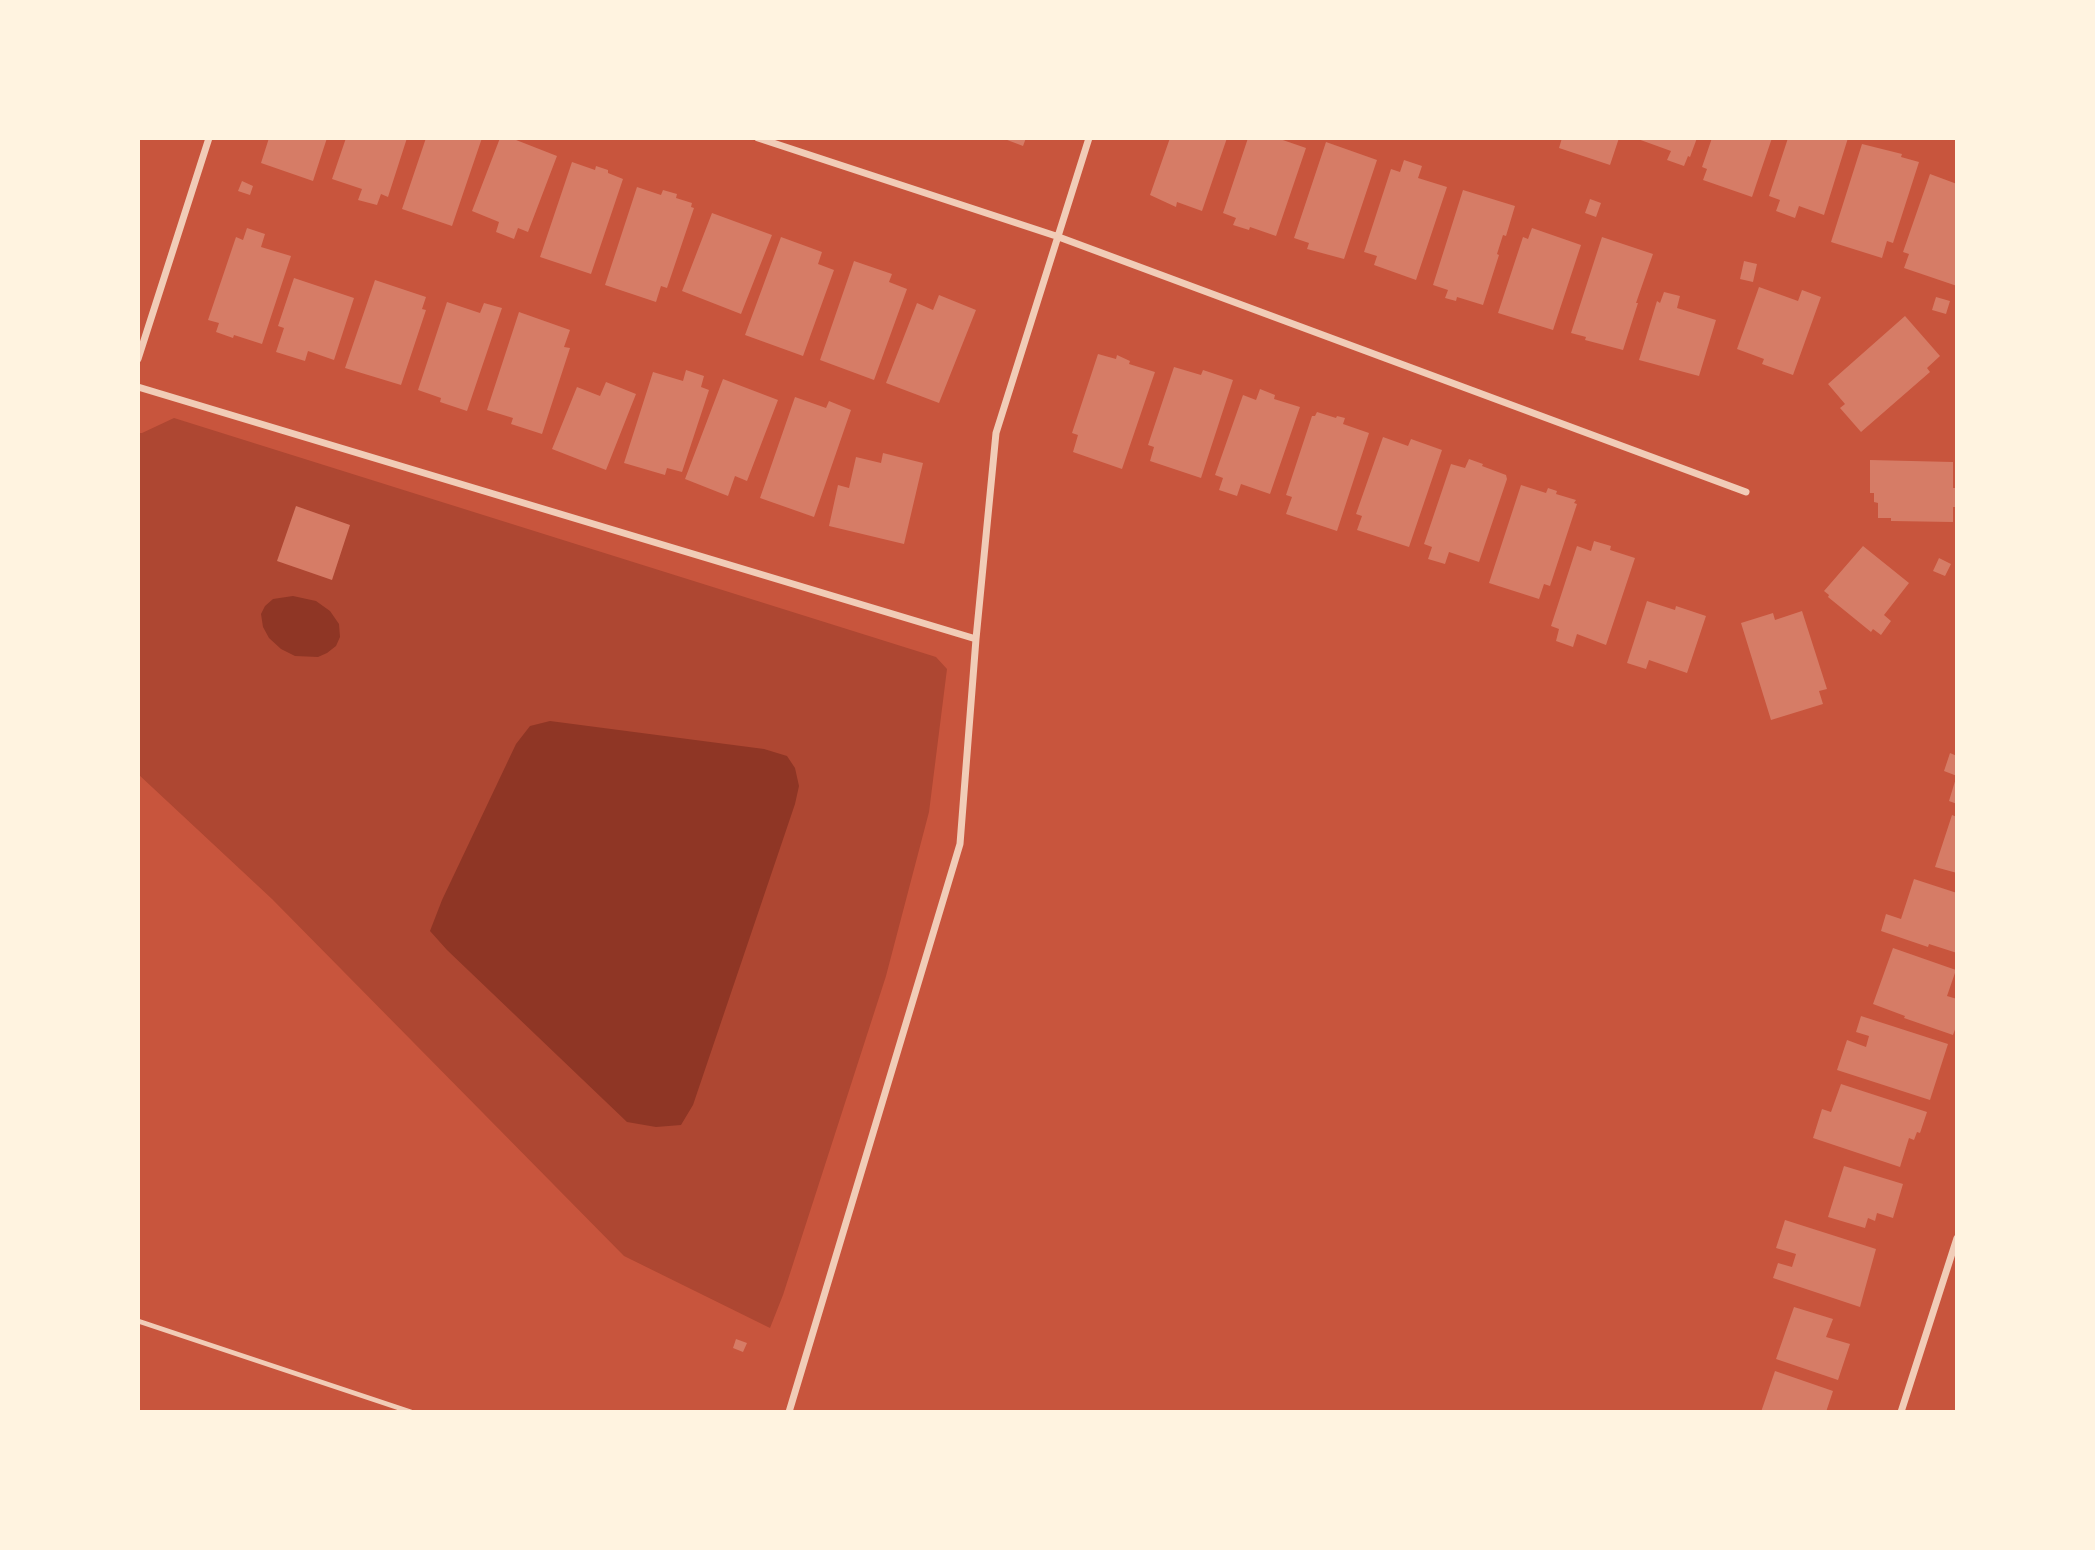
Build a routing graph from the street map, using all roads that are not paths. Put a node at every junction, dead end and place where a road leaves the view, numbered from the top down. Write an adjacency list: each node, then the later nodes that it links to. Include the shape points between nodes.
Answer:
1 (209, 138): 5 (street)
2 (758, 138): 4 (street)
3 (1089, 138): 4 (street)
4 (1056, 236): 7 (street); 8 (street, via 996,433)
5 (138, 359)
6 (138, 387): 8 (street)
7 (1746, 492)
8 (976, 639): 12 (street, via 960,844)
9 (1957, 1238): 13 (street)
10 (138, 1321): 11 (lane)
11 (411, 1412)
12 (789, 1412)
13 (1901, 1412)

